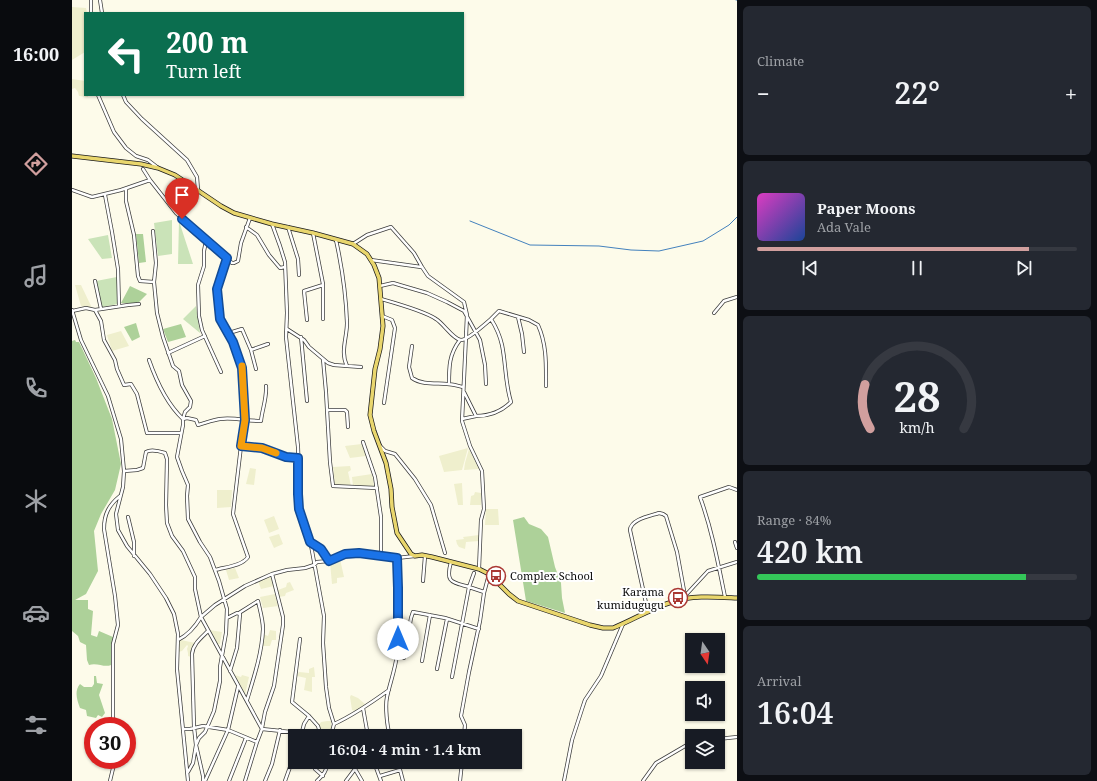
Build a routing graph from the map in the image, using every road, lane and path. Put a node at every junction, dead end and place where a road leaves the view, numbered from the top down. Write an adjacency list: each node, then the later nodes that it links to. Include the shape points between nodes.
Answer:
1 (91, 0): 3 (street)
2 (100, 0): 4 (street)
3 (91, 12)
4 (102, 12)
5 (98, 96): 8 (street, via 114,132 126,148)
6 (123, 96): 13 (street, via 142,119 187,160 197,177)
7 (72, 156): 8 (main road)
8 (158, 168): 13 (main road, via 175,175)
9 (143, 169): 10 (street)
10 (150, 180): 11 (street); 22 (street, via 176,213)
11 (126, 188): 14 (street); 30 (street, via 138,276 140,281)
12 (72, 190): 14 (street, via 92,197)
13 (198, 191): 15 (main road, via 221,206)
14 (105, 195): 36 (street, via 118,269)
15 (250, 218): 16 (main road); 17 (street)
16 (272, 224): 18 (main road); 26 (street)
17 (246, 227): 24 (street, via 237,263 232,263); 26 (street, via 257,235 278,266)
18 (288, 227): 20 (main road); 28 (street, via 298,259)
19 (152, 231): 30 (street, via 156,263)
20 (313, 233): 21 (main road); 31 (street)
21 (336, 239): 23 (main road); 61 (street, via 346,307 347,325 343,355)
22 (206, 241): 24 (street); 50 (street, via 204,266 198,285 199,316)
23 (353, 244): 25 (main road, via 362,249); 27 (street, via 367,235 391,227 414,253)
24 (227, 258): 49 (street, via 217,289 220,319)
25 (371, 260): 27 (street); 32 (main road, via 377,271)
26 (285, 267): 47 (street)
27 (422, 267): 42 (street, via 431,279 463,301)
28 (299, 275)
29 (95, 281): 37 (street)
30 (154, 282): 58 (street, via 158,322)
31 (323, 285): 44 (street); 46 (street, via 304,291)
32 (380, 286): 34 (main road); 42 (street, via 393,283 427,293 464,311)
33 (737, 297): 40 (street, via 724,301)
34 (381, 298): 41 (main road); 53 (street, via 435,318)
35 (139, 304): 36 (street)
36 (119, 306): 37 (street)
37 (101, 309): 39 (street)
38 (72, 310): 39 (street); 84 (street, via 81,340 114,413 121,439)
39 (95, 310): 79 (street, via 101,321 104,340 124,385 131,384 137,394 147,433)
40 (714, 313)
41 (382, 315): 72 (street, via 392,320 395,328); 81 (main road, via 382,337 370,415)
42 (467, 315): 48 (street); 52 (street)
43 (518, 316): 45 (street, via 498,311); 57 (street); 68 (street, via 538,325 542,334)
44 (323, 319)
45 (491, 319): 48 (street); 74 (street, via 502,344 507,390 511,402 496,413)
46 (307, 320)
47 (287, 328): 51 (street); 83 (street, via 286,346)
48 (476, 331): 52 (street); 66 (street, via 485,365)
49 (228, 333): 56 (street, via 242,329); 77 (street, via 242,368)
50 (205, 336): 58 (street); 64 (street)
51 (300, 337): 59 (street); 71 (street)
52 (466, 339): 53 (street); 69 (street)
53 (460, 340): 65 (street, via 451,355)
54 (268, 344): 56 (street)
55 (412, 346): 65 (street, via 409,367 412,378 423,382)
56 (251, 350): 63 (street)
57 (524, 352)
58 (168, 353): 75 (street, via 179,371 182,385 191,401)
59 (323, 359): 61 (street, via 334,365); 73 (street)
60 (149, 360): 75 (street, via 167,398)
61 (347, 366): 62 (street)
62 (361, 366)
63 (256, 369)
64 (221, 372)
65 (449, 384): 69 (street)
66 (486, 384)
67 (266, 386): 77 (street, via 261,421)
68 (546, 386)
69 (463, 387): 70 (street)
70 (464, 392): 74 (street); 76 (street)
71 (307, 401)
72 (384, 403)
73 (327, 410): 78 (street, via 345,410); 85 (street, via 333,486)
74 (476, 416): 76 (street)
75 (183, 419): 77 (street, via 196,420 198,425 221,418); 79 (street)
76 (462, 419): 103 (street, via 483,477 484,509)
77 (245, 420): 82 (street)
78 (348, 427)
79 (181, 433): 104 (street, via 177,456 188,485 188,519)
80 (363, 442): 85 (street)
81 (379, 444): 92 (street, via 385,451 394,454 431,505); 95 (main road, via 387,470 397,533)
82 (241, 446): 83 (street, via 262,448 286,457); 104 (street, via 233,514 248,557 246,560)
83 (298, 458): 89 (street, via 299,509)
84 (124, 471): 87 (street); 118 (street, via 143,468 148,450 165,453 167,523 195,577)
85 (377, 488): 94 (street, via 381,517)
86 (737, 490): 102 (street, via 729,487 700,497 713,536)
87 (120, 496): 93 (street, via 116,523 122,539); 138 (street, via 112,502 104,520 117,620 113,644)
88 (128, 518): 93 (street, via 134,542)
89 (310, 542): 98 (street, via 321,549); 101 (street)
90 (735, 542): 91 (street)
91 (737, 548)
92 (445, 553)
93 (134, 556): 126 (street, via 166,598 174,614)
94 (381, 556): 97 (street); 98 (street, via 353,553)
95 (415, 556): 96 (main road); 97 (street)
96 (425, 556): 99 (main road); 108 (street)
97 (397, 558): 134 (street, via 397,656)
98 (329, 561): 101 (street, via 317,562)
99 (451, 562): 103 (main road); 109 (street, via 448,576 450,580)
100 (737, 562): 102 (street)
101 (314, 565): 106 (street); 139 (street, via 324,616 326,687)
102 (719, 568): 111 (street, via 708,571); 112 (street)
103 (479, 569): 107 (main road)
104 (215, 570): 114 (street)
105 (474, 573): 109 (street)
106 (272, 574): 114 (street, via 245,586); 143 (street, via 283,625 274,686)
107 (490, 574): 110 (street); 122 (main road, via 518,601 603,628 613,628)
108 (423, 581)
109 (469, 587): 110 (street); 121 (street)
110 (484, 592): 123 (street)
111 (684, 598): 112 (main road); 116 (main road); 116 (street, via 676,552 666,516 659,513 634,522 630,530)
112 (725, 598): 113 (main road)
113 (737, 598)
114 (225, 600): 118 (street); 119 (street)
115 (239, 613): 119 (street); 131 (street, via 237,648); 135 (street, via 258,601 262,616 263,629 257,667)
116 (648, 613): 122 (main road)
117 (430, 615): 120 (street); 128 (street, via 412,613); 129 (street)
118 (201, 617): 124 (street); 126 (street, via 194,628)
119 (226, 619): 127 (street)
120 (447, 619): 121 (street); 130 (street)
121 (462, 623): 123 (street); 132 (street)
122 (622, 624): 183 (street, via 601,676 585,700 572,740)
123 (479, 629): 149 (street, via 461,716)
124 (208, 631): 127 (street); 140 (street, via 192,649)
125 (300, 639): 137 (street, via 292,702)
126 (178, 640): 142 (street)
127 (222, 656): 131 (street); 141 (street, via 214,711)
128 (404, 658)
129 (422, 662)
130 (437, 669)
131 (230, 672): 133 (street)
132 (452, 677)
133 (238, 687): 135 (street); 150 (street)
134 (389, 690): 136 (street); 148 (street, via 386,698)
135 (247, 700): 143 (street)
136 (363, 708): 139 (street); 147 (street)
137 (309, 716): 144 (street); 145 (street)
138 (113, 717)
139 (334, 724): 146 (street)
140 (194, 727): 141 (street); 142 (street); 157 (street)
141 (207, 727): 150 (street); 157 (street)
142 (183, 728): 167 (street)
143 (262, 729): 151 (street); 156 (street)
144 (303, 729)
145 (319, 729)
146 (333, 729)
147 (367, 729)
148 (388, 729)
149 (465, 729)
150 (228, 730): 154 (street); 172 (street)
151 (280, 730): 152 (street); 175 (street)
152 (288, 732)
153 (737, 737): 155 (street)
154 (246, 738): 156 (street); 173 (street)
155 (725, 738)
156 (257, 742): 174 (street)
157 (196, 745): 167 (street, via 193,764); 172 (street)
158 (685, 746): 184 (street, via 656,763)
159 (113, 769): 170 (street)
160 (289, 769): 176 (street)
161 (314, 769): 168 (street)
162 (326, 769): 168 (street)
163 (354, 769): 178 (street); 179 (street)
164 (377, 769): 169 (street)
165 (461, 769): 182 (street)
166 (400, 770): 169 (street); 181 (street)
167 (187, 774): 171 (street)
168 (323, 776): 177 (street)
169 (380, 776): 180 (street)
170 (110, 781)
171 (188, 781)
172 (204, 781)
173 (229, 781)
174 (245, 781)
175 (265, 781)
176 (285, 781)
177 (317, 781)
178 (346, 781)
179 (362, 781)
180 (381, 781)
181 (402, 781)
182 (460, 781)
183 (564, 781)
184 (643, 781)

